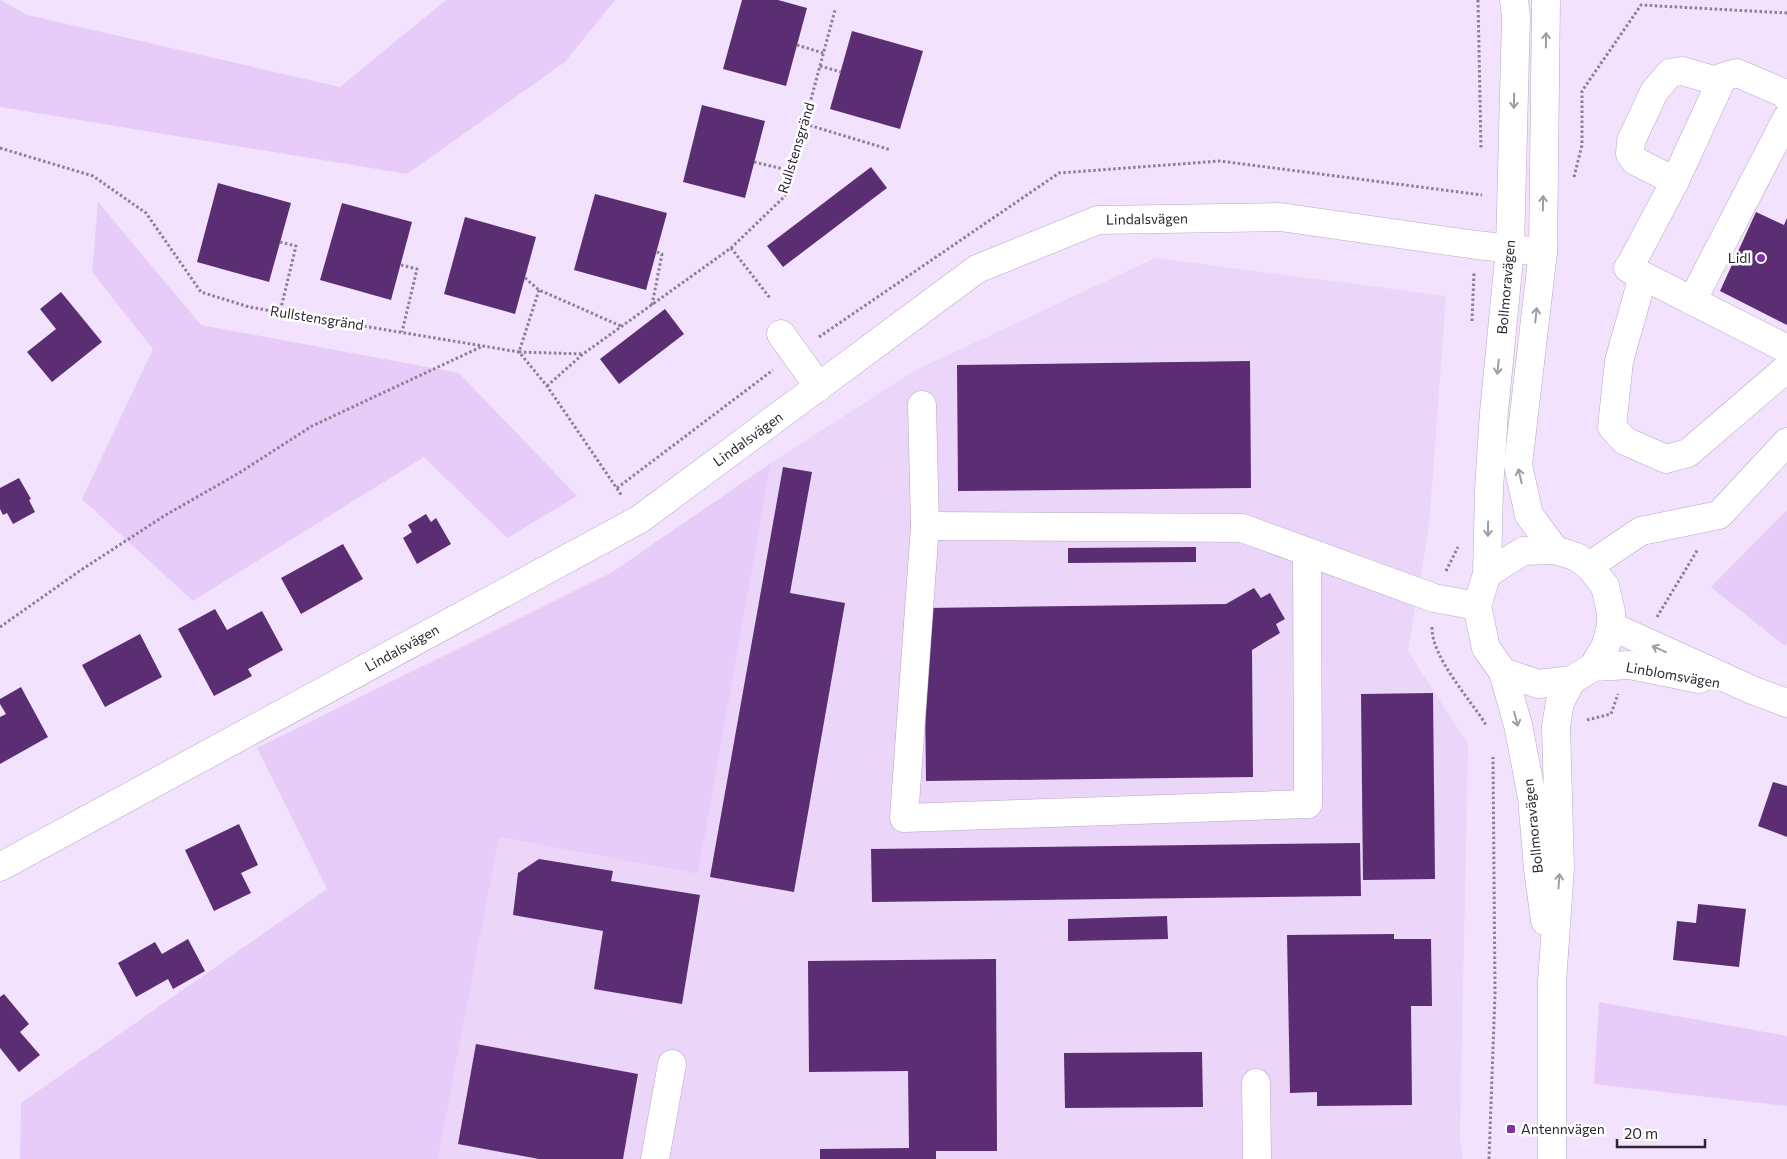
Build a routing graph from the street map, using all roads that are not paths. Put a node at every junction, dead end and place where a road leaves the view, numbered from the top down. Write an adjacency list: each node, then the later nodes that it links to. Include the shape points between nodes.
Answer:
1 (1514, 0): 7 (street, Bollmoravägen, one-way to 7)
2 (1546, 0): 8 (street, one-way to 2)
3 (1720, 82): 4 (street, via 1723,77 1737,73); 6 (street); 6 (street, via 1682,72 1670,73 1654,92 1632,141 1630,154 1635,161)
4 (1787, 97)
5 (1787, 118): 10 (street)
6 (1675, 181): 9 (street)
7 (1510, 249): 8 (street, Lindalsvägen); 14 (street, Lindalsvägen, via 1280,217 1098,220 978,270); 21 (street, Bollmoravägen, one-way to 21, via 1494,412)
8 (1543, 252): 18 (street, one-way to 8, via 1529,515 1518,465)
9 (1632, 270): 10 (street); 13 (street, via 1612,427 1625,441 1666,459 1688,453)
10 (1692, 300): 12 (street)
11 (782, 334): 14 (street)
12 (1787, 349)
13 (1787, 368)
14 (818, 387): 28 (street, Lindalsvägen, via 640,519)
15 (922, 405): 17 (street)
16 (1787, 442): 20 (street, via 1719,515 1641,531)
17 (925, 526): 19 (street, via 1242,528); 19 (street, via 904,818 1308,804)
18 (1555, 550): 20 (street, via 1577,557); 21 (street, via 1523,552)
19 (1307, 553): 22 (street, via 1434,598)
20 (1589, 566): 23 (street, via 1605,586)
21 (1487, 574): 22 (street)
22 (1477, 606): 24 (street, via 1486,648)
23 (1611, 626): 25 (street, via 1606,645); 26 (street, Linblomsvägen, one-way to 23)
24 (1504, 672): 25 (street, via 1538,684); 29 (street, Bollmoravägen, one-way to 29, via 1532,797)
25 (1582, 673): 26 (street, Linblomsvägen, via 1630,665); 29 (street, Bollmoravägen, one-way to 25, via 1560,868 1556,726 1560,702)
26 (1752, 690): 27 (street, Linblomsvägen)
27 (1787, 703)
28 (0, 867)
29 (1552, 982): 34 (street, Bollmoravägen)
30 (672, 1064): 32 (street)
31 (1256, 1083): 33 (street)
32 (655, 1159)
33 (1257, 1159)
34 (1552, 1159)

